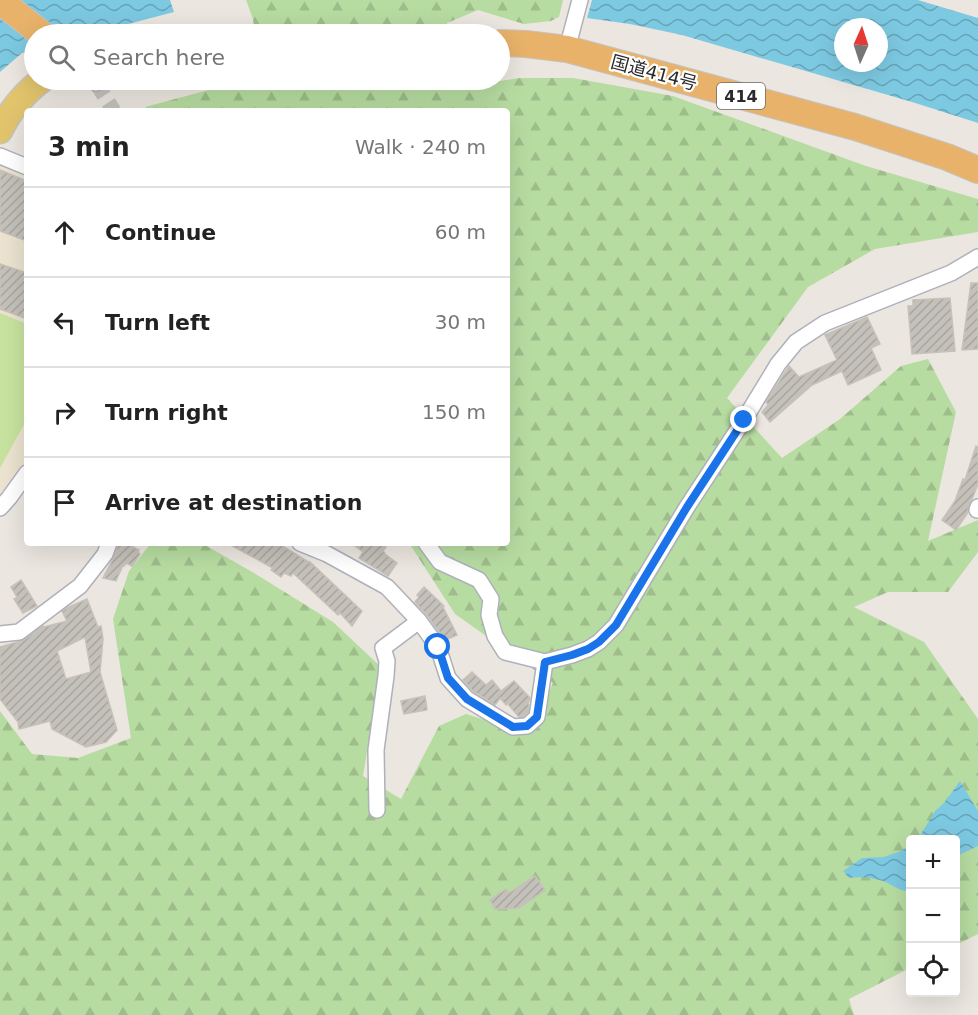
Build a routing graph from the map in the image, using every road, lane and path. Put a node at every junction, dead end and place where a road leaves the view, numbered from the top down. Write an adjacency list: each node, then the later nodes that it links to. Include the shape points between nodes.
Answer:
1 (580, 0): 5 (street)
2 (0, 1): 3 (highway)
3 (29, 24)
4 (510, 43): 5 (highway, 国道414号 / 414)
5 (567, 49): 10 (highway, 国道414号 / 414, via 855,127)
6 (31, 90): 7 (main road)
7 (0, 131)
8 (0, 156): 9 (street)
9 (24, 166)
10 (978, 170)
11 (978, 257): 19 (street, via 951,273 825,323 796,342 687,507 616,625 588,649)
12 (24, 477): 13 (street)
13 (0, 508)
14 (108, 546): 18 (street, via 80,586 19,632)
15 (428, 546): 19 (street, via 440,562 479,580 491,599 489,615 505,652)
16 (327, 548): 17 (street, via 387,587)
17 (420, 621): 19 (street, via 438,647 448,678 467,699 513,727 527,726 537,717); 20 (street, via 383,648 387,669 376,750)
18 (0, 634)
19 (545, 662)
20 (380, 802)

